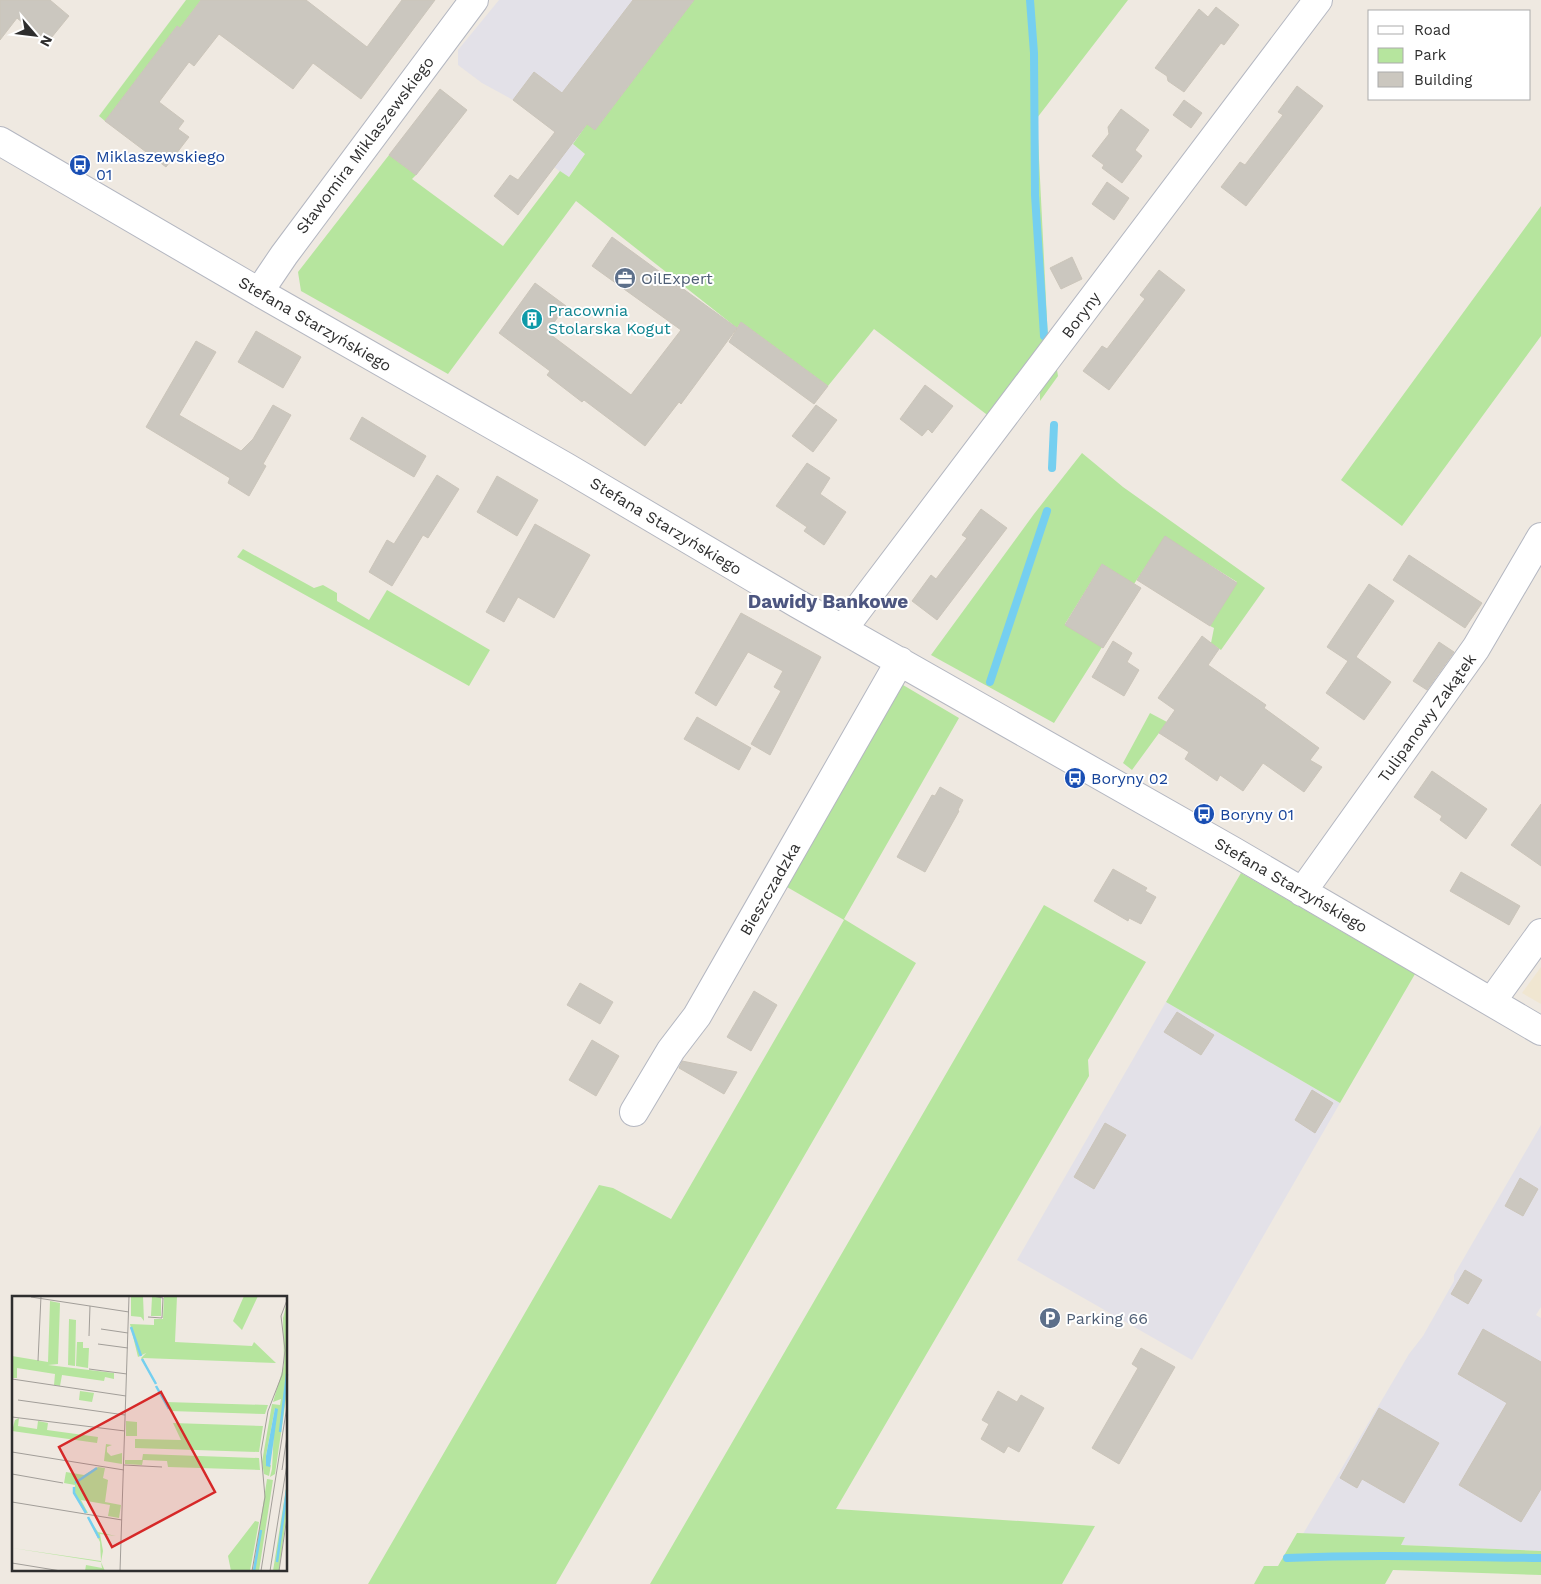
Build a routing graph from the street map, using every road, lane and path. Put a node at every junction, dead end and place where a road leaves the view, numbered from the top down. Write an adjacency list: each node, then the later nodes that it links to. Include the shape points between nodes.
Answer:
1 (474, 0): 4 (street, Sławomira Miklaszewskiego)
2 (1318, 0): 6 (street, Boryny)
3 (0, 140): 4 (street, Stefana Starzyńskiego)
4 (259, 292): 6 (street, Stefana Starzyńskiego)
5 (1541, 537): 8 (street, Tulipanowy Zakątek, via 1476,648)
6 (842, 628): 7 (street, Stefana Starzyńskiego)
7 (900, 661): 8 (street, Stefana Starzyńskiego); 12 (street, Bieszczadzka, via 697,1016 671,1050)
8 (1302, 892): 10 (street, Stefana Starzyńskiego)
9 (1541, 934): 10 (street)
10 (1492, 1000): 11 (street, Stefana Starzyńskiego)
11 (1541, 1031)
12 (634, 1112)

